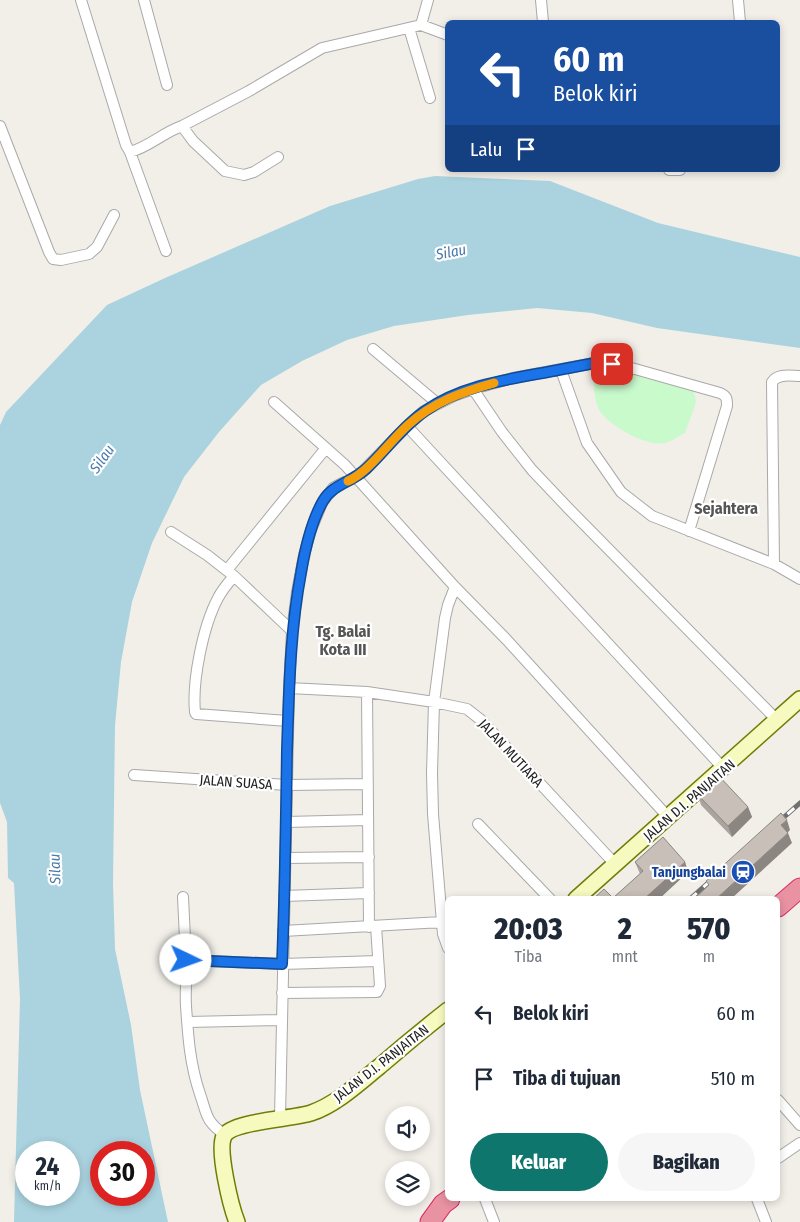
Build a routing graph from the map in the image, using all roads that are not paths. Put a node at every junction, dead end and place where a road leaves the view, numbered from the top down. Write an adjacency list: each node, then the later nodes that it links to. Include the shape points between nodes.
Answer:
1 (81, 0): 15 (street)
2 (144, 0): 11 (street)
3 (428, 0): 8 (street)
4 (541, 0): 6 (street)
5 (738, 0): 7 (street)
6 (544, 20)
7 (740, 20)
8 (421, 25): 9 (street); 10 (street)
9 (409, 28): 12 (street); 14 (street, via 322,48)
10 (445, 34)
11 (167, 85)
12 (430, 98)
13 (0, 126): 17 (street, via 53,259 89,254)
14 (182, 126): 15 (street); 16 (street, via 225,172 244,175)
15 (130, 152): 18 (street)
16 (278, 157)
17 (114, 215)
18 (166, 251)
19 (373, 349): 24 (street)
20 (561, 370): 22 (street); 28 (street, via 587,443 621,492 652,516); 28 (street, via 600,362 725,396 727,406)
21 (800, 376): 30 (street, via 780,376 772,382)
22 (472, 389): 24 (street); 40 (street, via 532,470)
23 (274, 402): 26 (street)
24 (437, 403): 25 (street)
25 (407, 426): 27 (street); 41 (street)
26 (326, 448): 27 (street); 31 (street)
27 (355, 478): 33 (street); 34 (street, via 333,488 322,503 304,555)
28 (689, 531): 30 (street)
29 (171, 532): 31 (street)
30 (774, 564): 32 (street)
31 (230, 573): 34 (street); 39 (street, via 213,607 197,665 194,712)
32 (800, 579)
33 (455, 587): 38 (street, via 445,618); 45 (street)
34 (292, 631): 35 (street)
35 (289, 688): 36 (street, JALAN MUTIARA); 39 (street)
36 (367, 692): 38 (street, JALAN MUTIARA); 43 (street)
37 (800, 699): 40 (main road, JALAN D.I. PANJAITAN)
38 (434, 702): 51 (street, JALAN MUTIARA, via 459,706 473,713); 59 (street, via 433,814)
39 (288, 721): 44 (street)
40 (778, 721): 41 (main road, JALAN D.I. PANJAITAN)
41 (724, 769): 45 (main road, JALAN D.I. PANJAITAN)
42 (134, 775): 44 (street, JALAN SUASA)
43 (368, 784): 44 (street, JALAN SUASA); 46 (street)
44 (287, 785): 47 (street)
45 (669, 818): 51 (main road, JALAN D.I. PANJAITAN)
46 (368, 820): 47 (street); 49 (street)
47 (286, 822): 50 (street)
48 (478, 824): 55 (street)
49 (368, 857): 50 (street); 53 (street)
50 (285, 858): 54 (street)
51 (615, 864): 56 (main road, JALAN D.I. PANJAITAN)
52 (800, 888): 58 (highway)
53 (369, 893): 54 (street); 60 (street)
54 (284, 896): 61 (street)
55 (547, 896)
56 (579, 896)
57 (183, 897): 63 (street)
58 (780, 905)
59 (442, 922): 60 (street); 62 (street)
60 (372, 927): 61 (street); 64 (street)
61 (283, 931): 65 (street)
62 (445, 940)
63 (186, 960): 65 (street); 69 (street)
64 (378, 960): 65 (street); 66 (street, via 378,992)
65 (282, 964): 66 (street)
66 (282, 994): 68 (street)
67 (445, 1012): 71 (main road, JALAN D.I. PANJAITAN, via 324,1107 311,1113)
68 (282, 1020): 69 (street); 71 (street)
69 (188, 1022): 73 (street, via 189,1053 205,1112 210,1123)
70 (780, 1102): 72 (street)
71 (280, 1118): 73 (main road, JALAN D.I. PANJAITAN, via 237,1127)
72 (800, 1125)
73 (225, 1135): 79 (main road, via 222,1157)
74 (800, 1143): 75 (street)
75 (780, 1157)
76 (447, 1201): 80 (highway)
77 (486, 1201): 81 (street)
78 (758, 1201): 82 (street)
79 (237, 1222)
80 (430, 1222)
81 (494, 1222)
82 (766, 1222)

